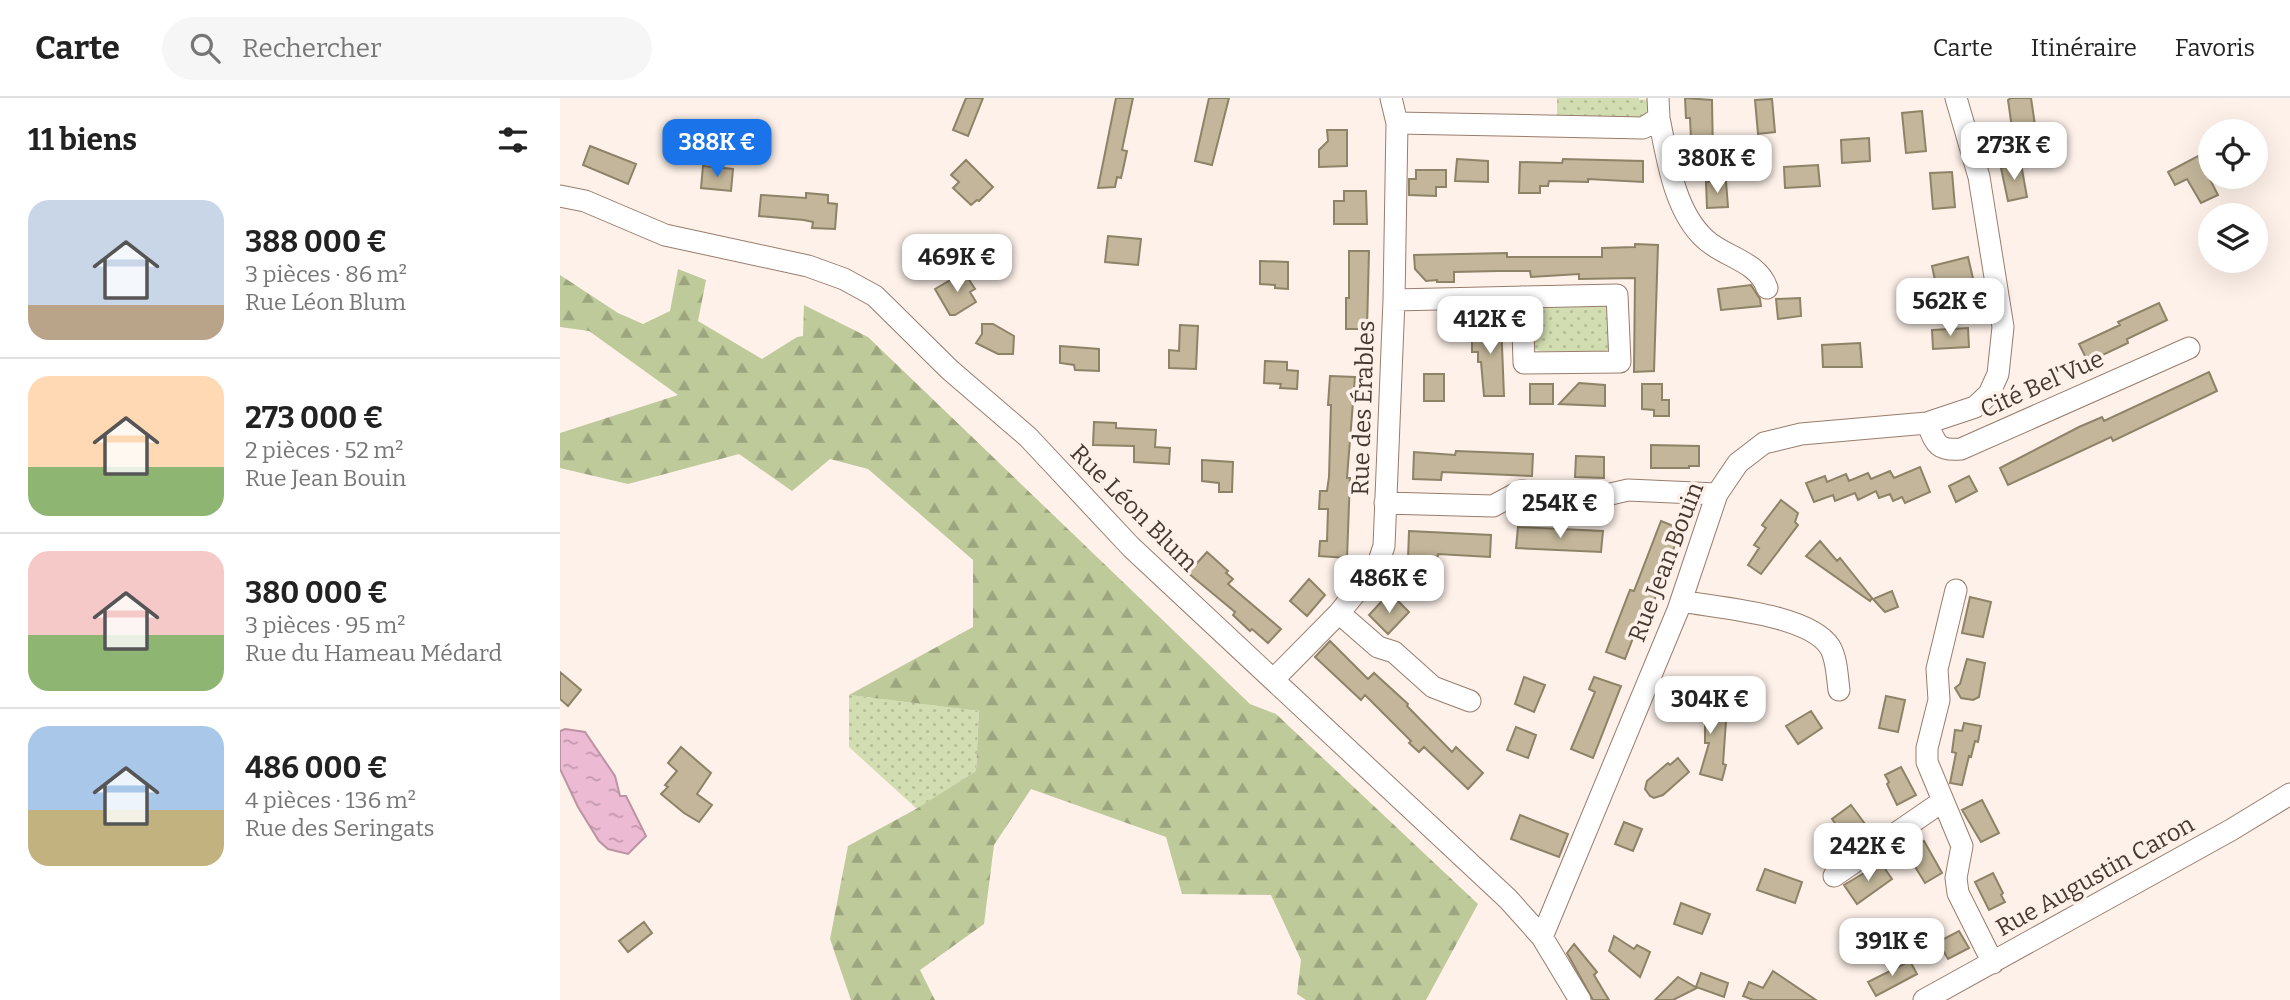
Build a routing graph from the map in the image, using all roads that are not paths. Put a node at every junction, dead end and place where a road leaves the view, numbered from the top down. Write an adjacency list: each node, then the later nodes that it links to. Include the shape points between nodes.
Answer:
1 (1391, 98): 4 (street, Rue des Érables)
2 (1956, 98): 10 (street, Rue Jean Bouin, via 1979,177 2003,327 1998,374 1989,394 1975,407)
3 (1659, 108): 4 (street, via 1643,128); 6 (street, via 1671,179 1691,223 1705,240 1763,276)
4 (1396, 123): 8 (street, Rue des Érables)
5 (560, 196): 16 (street, Rue Léon Blum, via 585,201 665,235 817,269 875,296 950,370 1028,437 1131,547)
6 (1768, 288)
7 (1522, 298): 7 (street, via 1617,295 1620,362 1524,363); 8 (street)
8 (1394, 300): 12 (street, Rue des Érables)
9 (2189, 348): 10 (street, Cité Bel'Vue, via 1961,449 1946,450 1936,444)
10 (1927, 423): 11 (street, Rue Jean Bouin, via 1801,434 1763,443 1738,463)
11 (1717, 494): 12 (street, via 1628,490 1602,496 1521,491 1493,506); 14 (street, Rue Jean Bouin)
12 (1385, 503): 15 (street, Rue des Érables, via 1384,546 1377,567)
13 (1956, 590): 20 (street, via 1937,669 1939,701 1927,748 1927,762)
14 (1681, 601): 17 (street, via 1806,627 1830,647); 22 (street, Rue Jean Bouin)
15 (1339, 613): 16 (street, Rue des Érables); 18 (street, via 1433,687)
16 (1273, 679): 22 (street, Rue Léon Blum, via 1508,899)
17 (1839, 690)
18 (1470, 701)
19 (2290, 794): 23 (street, Rue Augustin Caron)
20 (1943, 801): 21 (street); 23 (street, via 1962,846 1958,893)
21 (1834, 876)
22 (1542, 937): 24 (street, Rue Léon Blum)
23 (1993, 963): 25 (street, Rue Augustin Caron)
24 (1580, 1000)
25 (1924, 1000)

